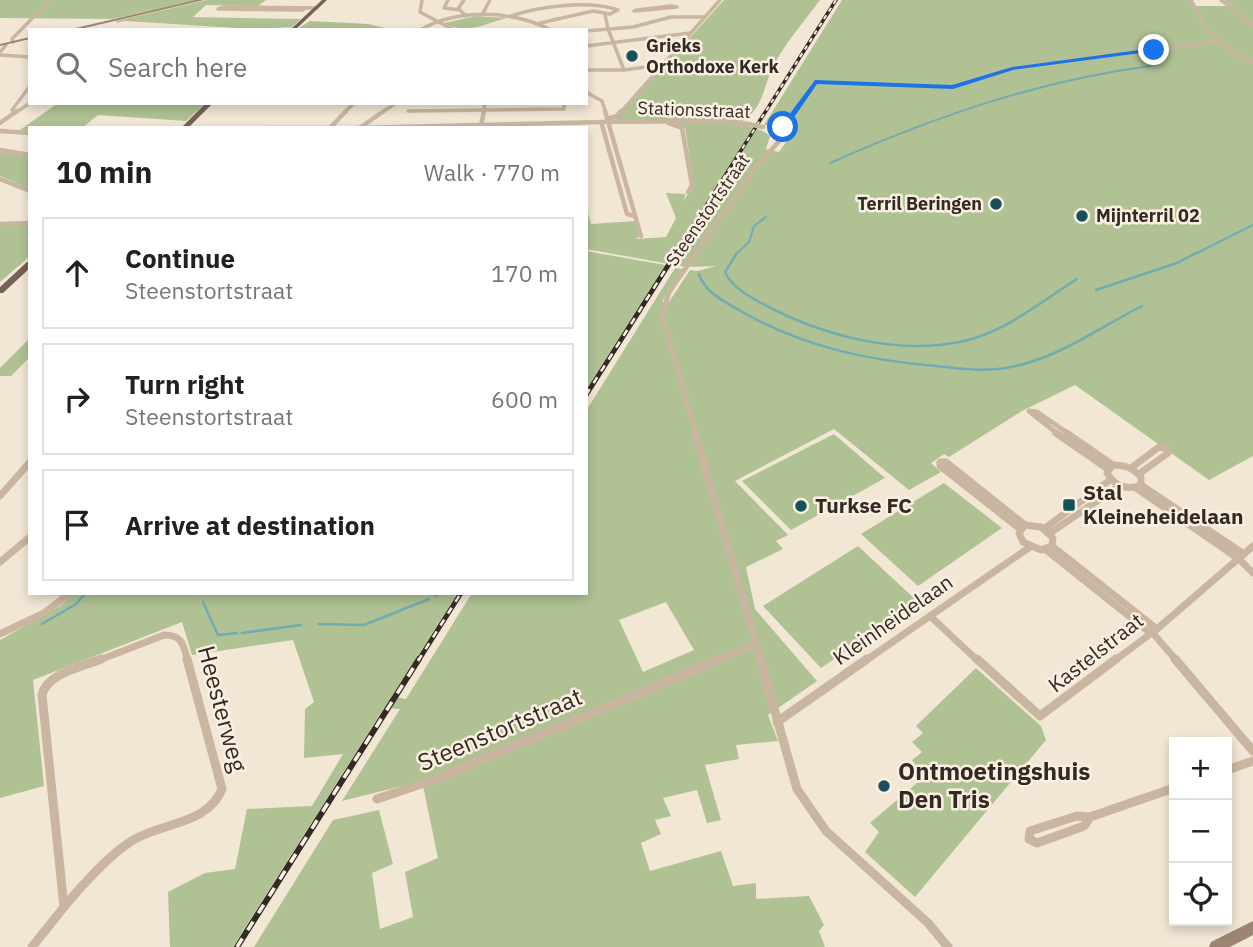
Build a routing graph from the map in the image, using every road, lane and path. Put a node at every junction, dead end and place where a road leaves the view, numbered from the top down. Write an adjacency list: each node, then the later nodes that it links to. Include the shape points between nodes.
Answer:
1 (50, 0): 38 (street)
2 (202, 0): 28 (street)
3 (269, 0): 16 (street)
4 (326, 0): 15 (main road)
5 (422, 0): 25 (street, via 420,12)
6 (448, 0): 17 (street, via 444,8)
7 (464, 0): 17 (street)
8 (490, 0): 21 (street)
9 (618, 0): 14 (street)
10 (720, 0): 24 (street)
11 (1191, 0): 37 (street, via 1203,27)
12 (1221, 0): 27 (street)
13 (597, 6): 14 (street); 18 (street); 23 (street, via 554,4)
14 (610, 6): 20 (street, via 619,11)
15 (317, 8): 16 (street); 29 (main road)
16 (261, 9): 16 (street, via 218,9)
17 (458, 9): 22 (street)
18 (593, 11): 20 (street); 26 (street)
19 (632, 11): 19 (street, via 640,12 677,8 671,6)
20 (605, 14): 33 (street)
21 (482, 15): 22 (street); 23 (street)
22 (466, 16): 25 (street)
23 (511, 16): 26 (street)
24 (704, 18): 33 (street, via 671,17); 35 (street)
25 (438, 23): 30 (street); 31 (street)
26 (540, 23): 32 (street)
27 (1253, 24)
28 (78, 28)
29 (294, 28)
30 (425, 28)
31 (449, 28)
32 (548, 28)
33 (607, 30): 34 (street); 40 (street)
34 (588, 31)
35 (690, 33): 40 (street); 45 (street)
36 (28, 38): 38 (street)
37 (1219, 41): 44 (street, via 1242,59); 67 (street, Steenstortstraat, via 1012,68 953,87 815,82 785,126)
38 (13, 42): 39 (street)
39 (3, 45): 42 (street)
40 (614, 45): 41 (street); 47 (street)
41 (588, 46)
42 (0, 53): 43 (street)
43 (28, 57)
44 (1253, 61)
45 (662, 65): 47 (street); 59 (street)
46 (588, 70): 47 (street)
47 (624, 70)
48 (28, 89): 58 (street, via 12,110)
49 (588, 93): 59 (street, via 602,102)
50 (28, 104): 58 (street)
51 (208, 105): 63 (main road)
52 (352, 105): 64 (street)
53 (393, 105): 65 (street)
54 (485, 105): 56 (street)
55 (564, 105): 56 (street, via 564,109)
56 (484, 110): 57 (street); 66 (street)
57 (408, 111)
58 (16, 113): 61 (street)
59 (608, 121): 60 (street, Stationsstraat); 62 (street, Stationsstraat); 66 (street, Stationsstraat); 73 (street)
60 (667, 121): 67 (street, Stationsstraat, bridge, via 725,121); 78 (street, via 682,128 691,184)
61 (0, 124)
62 (602, 125): 66 (street, Stationsstraat); 72 (street)
63 (186, 126)
64 (333, 126)
65 (361, 126)
66 (481, 126)
67 (770, 129): 106 (street, Steenstortstraat, via 780,139 669,292 662,316)
68 (0, 131): 69 (street)
69 (28, 133)
70 (0, 150): 71 (street)
71 (28, 155)
72 (611, 155): 73 (street); 76 (street)
73 (617, 155): 75 (street)
74 (0, 179): 77 (street)
75 (626, 185): 76 (street); 79 (street)
76 (619, 186): 79 (street, via 627,214)
77 (28, 190)
78 (688, 192)
79 (635, 216): 82 (street)
80 (28, 223): 81 (street)
81 (0, 224)
82 (641, 236)
83 (28, 266): 84 (main road)
84 (0, 291)
85 (28, 464): 92 (street)
86 (1110, 467): 86 (street, via 1037,412 1029,411 1031,416); 87 (street); 89 (street)
87 (1131, 468): 88 (street); 88 (street, via 1159,447 1165,448 1168,453)
88 (1139, 474): 91 (street, via 1142,481)
89 (1110, 480): 90 (street); 94 (street)
90 (1119, 486): 91 (street); 94 (street)
91 (1138, 487): 99 (street)
92 (0, 496)
93 (1023, 527): 93 (street, via 946,462 940,462 940,466); 94 (street); 97 (street, via 1020,538)
94 (1047, 531): 98 (street)
95 (28, 539): 100 (street)
96 (1253, 545): 99 (street, Kastelstraat)
97 (1030, 547): 98 (street); 103 (street, Kleinheidelaan)
98 (1049, 548): 104 (street)
99 (1241, 557): 101 (street); 104 (street, Kastelstraat)
100 (0, 562)
101 (1253, 573)
102 (68, 595): 105 (street, via 44,613)
103 (930, 616): 104 (street, Kastelstraat, via 1040,716); 107 (street, Kleinheidelaan)
104 (1153, 631): 108 (street)
105 (0, 634)
106 (754, 645): 107 (street, Steenstortstraat); 112 (street, Steenstortstraat, via 439,778)
107 (777, 722): 117 (street, Steenstortstraat, via 797,789 827,831)
108 (1253, 751)
109 (1253, 761): 110 (street)
110 (1232, 768)
111 (1169, 790): 113 (street)
112 (377, 799)
113 (1090, 817): 113 (street, via 1077,816 1030,831 1029,839 1037,843 1084,826)
114 (64, 908): 114 (street, Heesterweg, via 116,852 138,836 207,812 220,796 222,789 181,640 175,635 151,639 51,679 44,686); 116 (street, Heesterweg)
115 (1253, 928): 118 (street)
116 (32, 947)
117 (948, 947)
118 (1216, 947)

